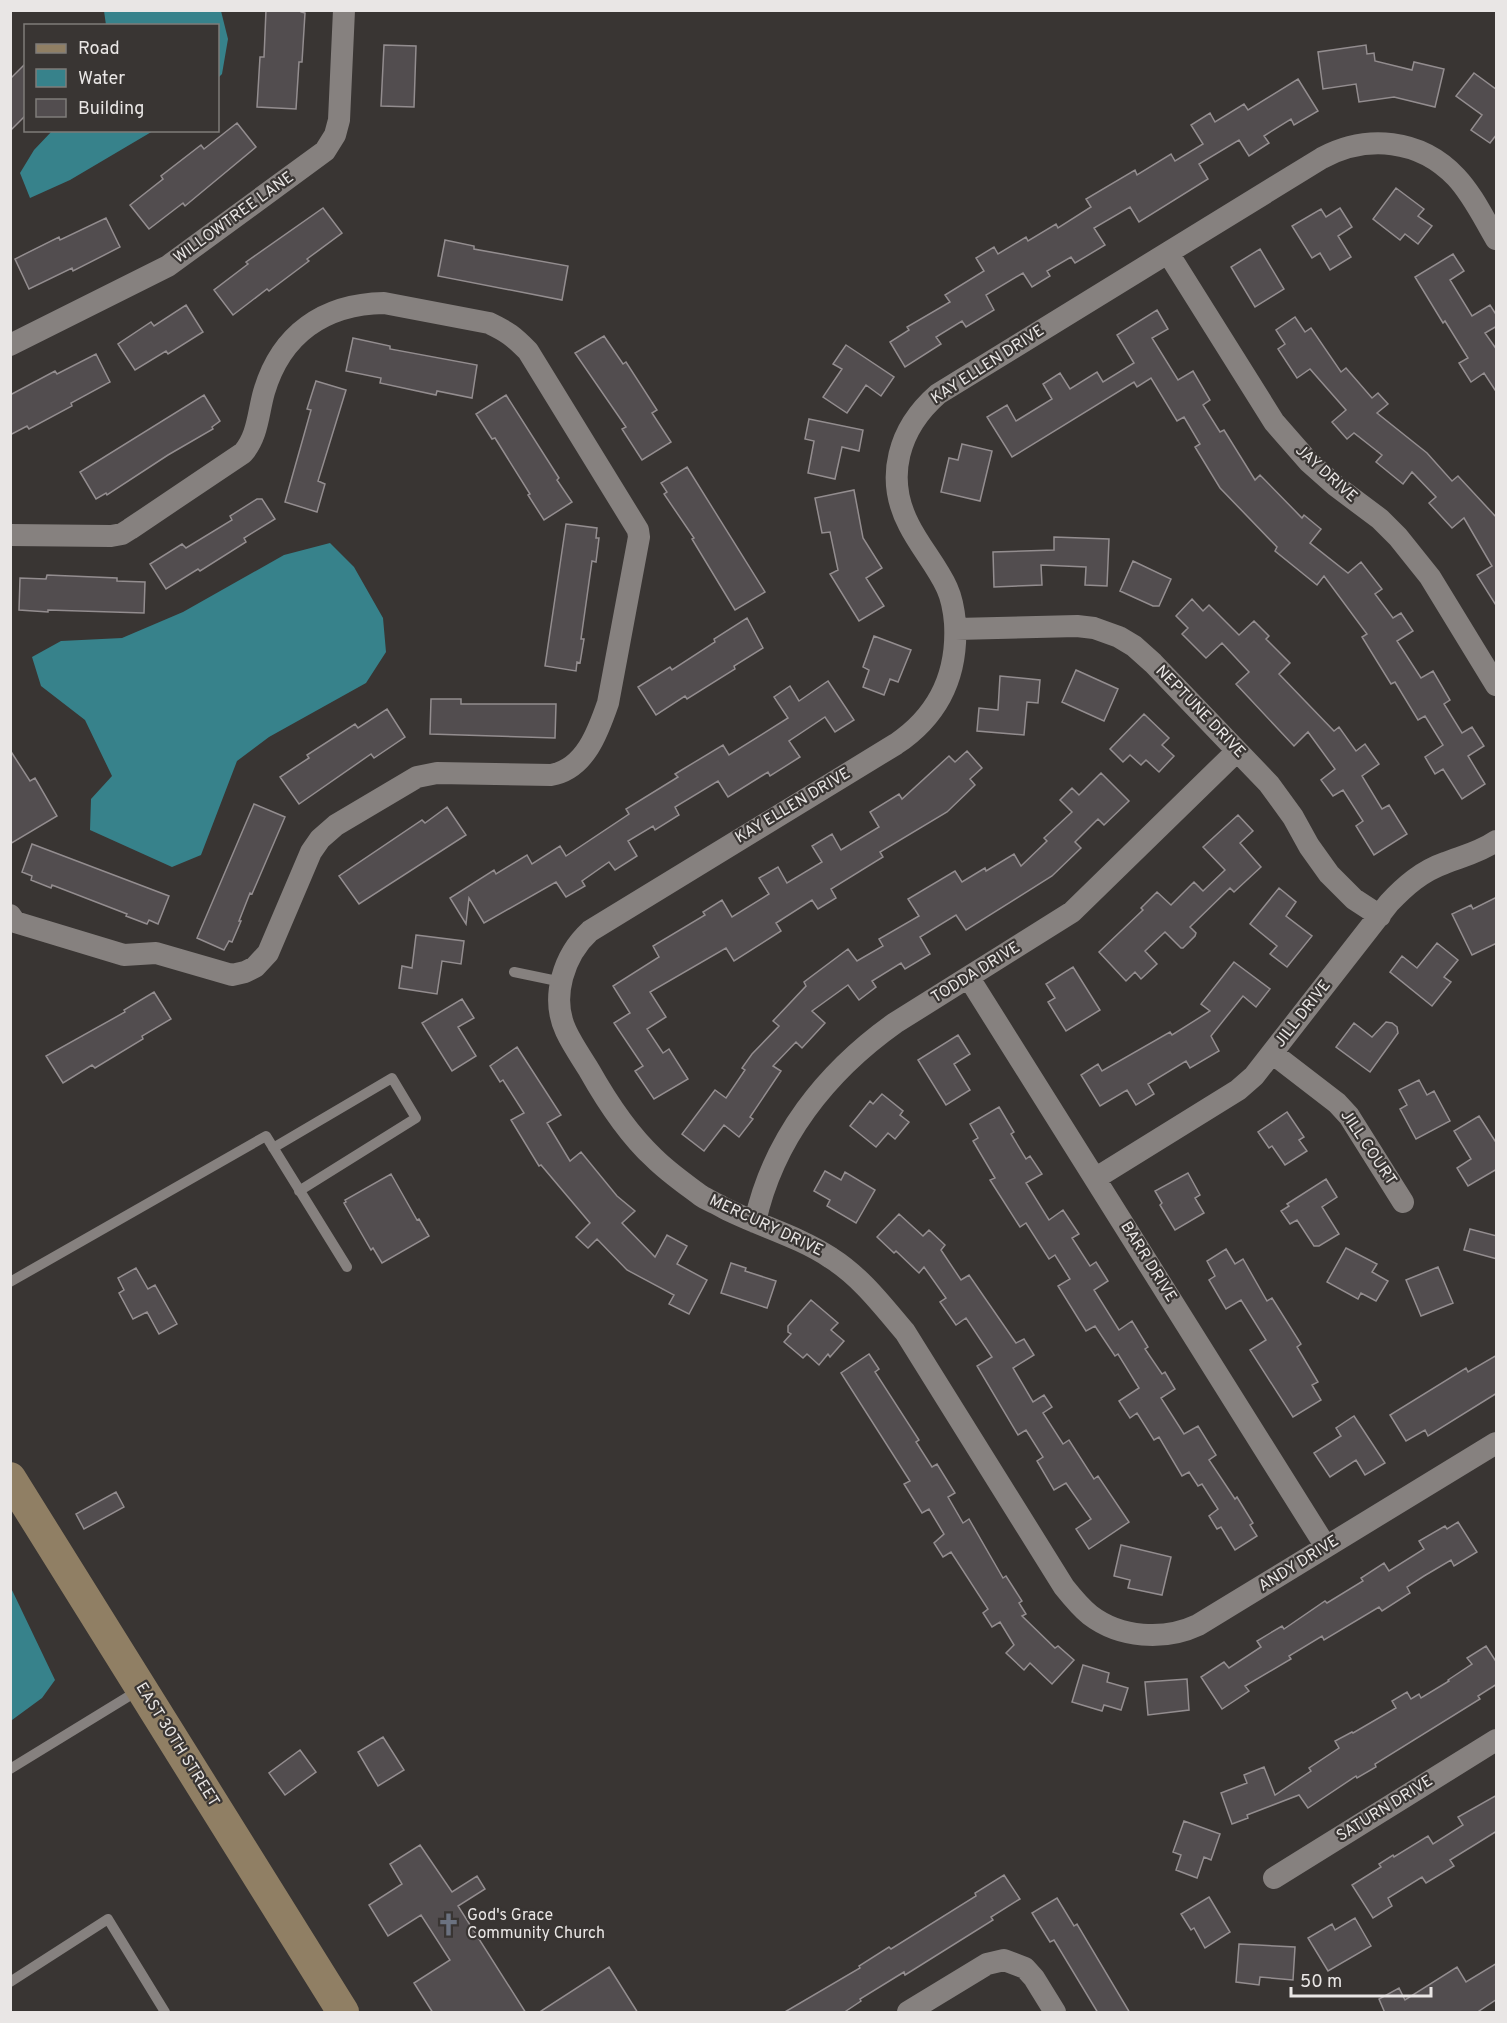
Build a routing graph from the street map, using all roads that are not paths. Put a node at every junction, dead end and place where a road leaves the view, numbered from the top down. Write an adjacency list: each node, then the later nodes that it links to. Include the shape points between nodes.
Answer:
1 (344, 10): 4 (street, WILLOWTREE LANE, via 339,120 325,151 168,266)
2 (1497, 239): 3 (street, KAY ELLEN DRIVE, via 1462,184 1436,160 1404,146 1369,142 1322,158)
3 (1168, 253): 6 (street, KAY ELLEN DRIVE, via 945,389 910,426 897,466 898,492 909,525 947,587); 7 (street, JAY DRIVE, via 1274,422 1309,462 1398,537 1430,577)
4 (10, 345)
5 (10, 535): 10 (street, via 111,536 127,532 243,453 253,439 273,368 304,328 342,308 367,303 489,323 513,336 528,351 639,535 608,703 582,757 568,769 551,775 425,774 336,825 311,852 268,953 255,967 232,975 156,953 124,955 15,922)
6 (956, 629): 8 (street, NEPTUNE DRIVE, via 1077,626 1119,637 1153,663); 14 (street, KAY ELLEN DRIVE, via 954,659 946,685 917,728 596,927 576,947 565,966)
7 (1497, 685)
8 (1237, 751): 11 (street, NEPTUNE DRIVE, via 1274,790 1329,874 1354,899); 13 (street, TODDA DRIVE, via 1083,903)
9 (1497, 841): 11 (street, JILL DRIVE, via 1416,878)
10 (10, 915)
11 (1380, 916): 15 (street, JILL DRIVE)
12 (514, 972): 14 (lane)
13 (969, 978): 17 (street, BARR DRIVE); 20 (street, TODDA DRIVE, via 873,1039 829,1080 802,1114 777,1158)
14 (562, 982): 20 (street, MERCURY DRIVE, via 560,1007 566,1031 618,1117 672,1174 716,1204)
15 (1272, 1053): 17 (street, JILL DRIVE, via 1238,1090); 19 (street, JILL COURT, via 1349,1116)
16 (273, 1148): 18 (lane); 18 (lane, via 392,1077 416,1118); 22 (lane, via 266,1136)
17 (1096, 1178): 25 (street, BARR DRIVE)
18 (299, 1191): 21 (lane)
19 (1403, 1202)
20 (755, 1222): 26 (street, MERCURY DRIVE, via 803,1241 833,1259 884,1304 1064,1587)
21 (347, 1267)
22 (10, 1282)
23 (1497, 1443): 25 (street, ANDY DRIVE)
24 (10, 1478): 27 (main road, EAST 30TH STREET)
25 (1326, 1547): 26 (street, ANDY DRIVE, via 1190,1629 1139,1635)
26 (1091, 1615)
27 (142, 1689): 29 (lane); 33 (main road, EAST 30TH STREET)
28 (1497, 1740): 30 (street, SATURN DRIVE)
29 (10, 1769)
30 (1274, 1878)
31 (10, 1982): 32 (lane, via 108,1919)
32 (165, 2013)
33 (343, 2013)
34 (908, 2013): 35 (street, via 996,1961 1025,1968)
35 (1055, 2013)

